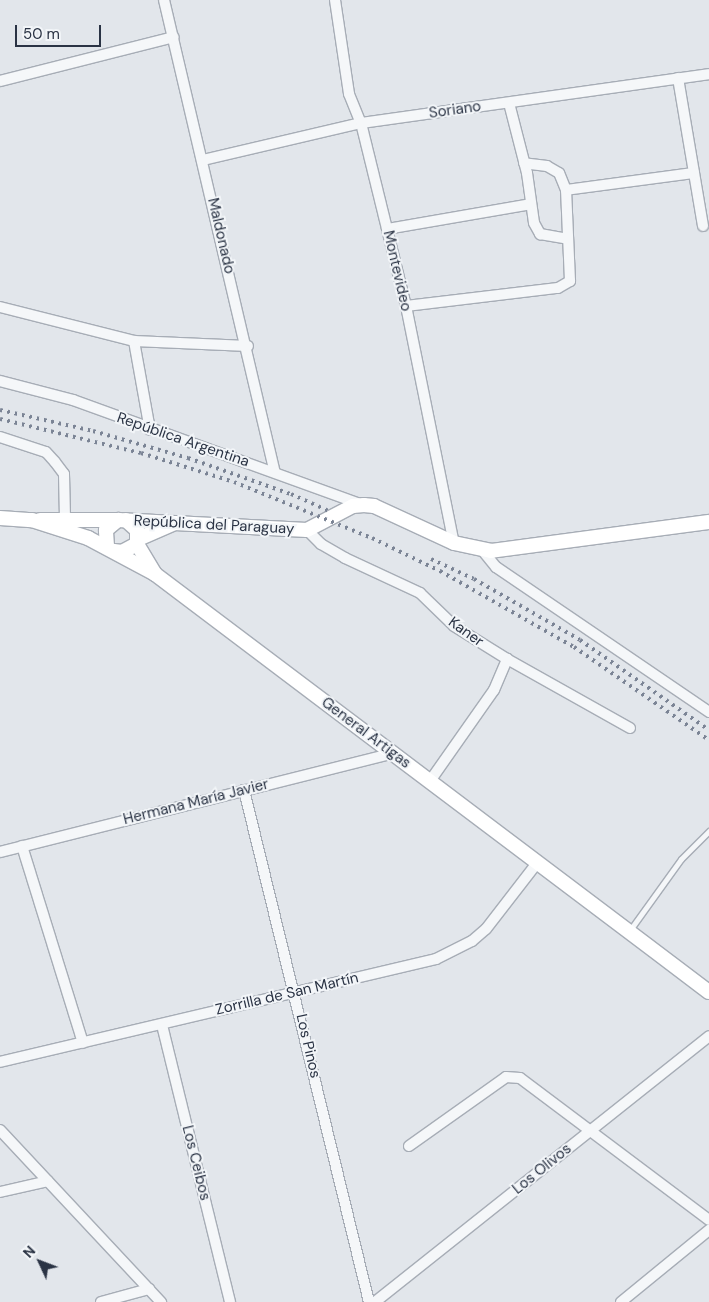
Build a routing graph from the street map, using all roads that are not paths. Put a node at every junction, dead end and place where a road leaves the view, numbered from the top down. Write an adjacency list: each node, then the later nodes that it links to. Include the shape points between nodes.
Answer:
1 (164, 0): 3 (street, Maldonado)
2 (335, 0): 8 (street, Montevideo, via 344,71)
3 (174, 37): 6 (street); 9 (street, Maldonado)
4 (709, 74): 5 (street, Soriano)
5 (678, 78): 7 (street, Soriano); 11 (street)
6 (0, 81)
7 (509, 103): 8 (street, Soriano); 10 (street)
8 (361, 123): 9 (street, Soriano); 15 (street, Montevideo)
9 (203, 160): 20 (street, Maldonado)
10 (524, 163): 12 (street, via 547,166 559,174); 13 (street)
11 (694, 173): 12 (street); 14 (street)
12 (566, 190): 16 (street)
13 (531, 204): 15 (street); 16 (street, via 540,234)
14 (703, 226)
15 (387, 229): 17 (street, Montevideo)
16 (568, 239): 17 (street, via 570,281 558,288)
17 (406, 306): 35 (street, Montevideo)
18 (0, 307): 19 (street)
19 (134, 342): 20 (street); 22 (street)
20 (248, 346): 24 (street, Maldonado)
21 (0, 381): 22 (street, República Argentina, via 73,400)
22 (150, 430): 24 (street, República Argentina)
23 (0, 437): 27 (street, via 46,452 64,474)
24 (276, 472): 25 (street, República Argentina)
25 (364, 505): 32 (street, República del Paraguay, via 353,506); 35 (street, via 374,506)
26 (0, 518): 28 (street, General Artigas)
27 (64, 518): 28 (street, República del Paraguay); 29 (street, República del Paraguay)
28 (32, 520): 36 (street, General Artigas)
29 (122, 520): 30 (street, República del Paraguay); 34 (street, via 137,530); 36 (street, via 106,530)
30 (176, 522): 32 (street, República del Paraguay); 33 (street)
31 (709, 522): 37 (street, via 522,549)
32 (307, 530): 40 (street, Kaner, via 321,544 345,558 420,593 454,626)
33 (157, 532): 34 (street); 38 (street)
34 (137, 541): 36 (street, via 122,552); 38 (street)
35 (454, 543): 37 (street)
36 (111, 548): 39 (street, General Artigas)
37 (483, 551): 41 (street, via 496,567)
38 (150, 561): 39 (street)
39 (155, 574): 43 (street, General Artigas)
40 (507, 659): 42 (street, Kaner); 44 (street, via 494,690)
41 (709, 712)
42 (630, 728)
43 (393, 753): 44 (street, General Artigas); 45 (street, Hermana María Javier)
44 (430, 781): 49 (street, General Artigas)
45 (244, 790): 47 (street, Hermana María Javier); 51 (street, Los Pinos)
46 (709, 831): 50 (lane, via 681,859)
47 (22, 846): 48 (street, Hermana María Javier); 55 (street)
48 (0, 852)
49 (538, 863): 50 (street, General Artigas); 51 (street, Zorrilla de San Martín, via 486,928 456,950 436,959)
50 (629, 932): 52 (street, General Artigas)
51 (295, 991): 53 (street, Zorrilla de San Martín); 68 (street, Los Pinos)
52 (709, 992)
53 (162, 1025): 55 (street, Zorrilla de San Martín); 67 (street, Los Ceibos)
54 (709, 1036): 57 (street, Los Olivos)
55 (83, 1043): 56 (street, Zorrilla de San Martín)
56 (0, 1062)
57 (592, 1129): 59 (street, via 529,1082 506,1077); 62 (street); 69 (street, Los Olivos)
58 (0, 1130): 60 (street)
59 (409, 1146)
60 (48, 1181): 61 (street); 64 (street)
61 (0, 1192)
62 (709, 1220)
63 (709, 1230): 70 (street)
64 (149, 1289): 65 (street); 66 (street)
65 (101, 1302)
66 (161, 1302)
67 (230, 1302)
68 (369, 1302)
69 (375, 1302)
70 (621, 1302)

